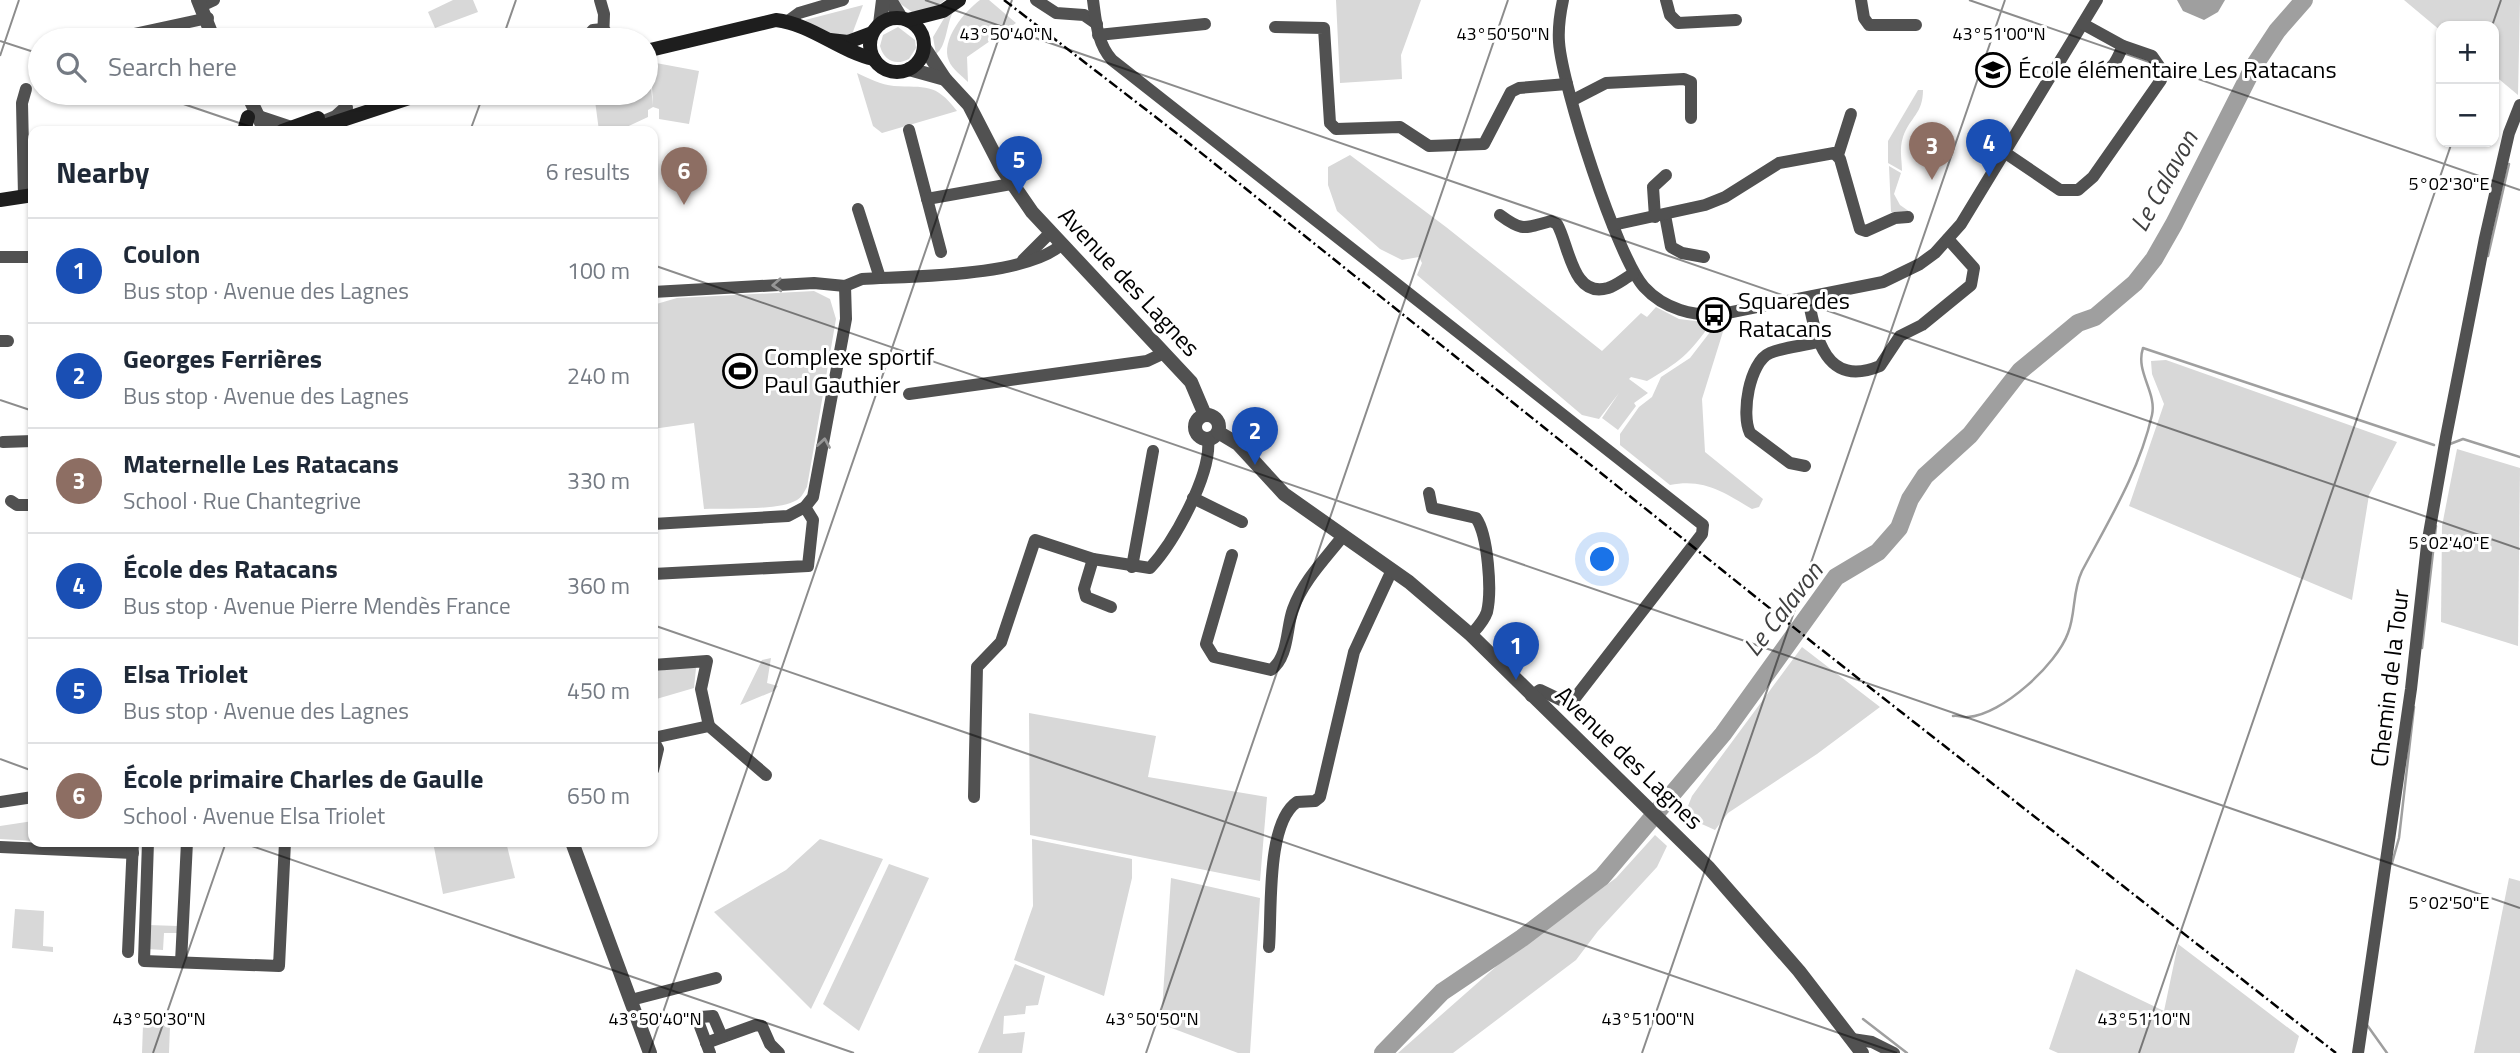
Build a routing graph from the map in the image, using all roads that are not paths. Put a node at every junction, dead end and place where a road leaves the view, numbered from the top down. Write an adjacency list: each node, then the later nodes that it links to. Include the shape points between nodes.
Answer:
1 (600, 0): 25 (street)
2 (843, 0): 17 (street, via 807,10)
3 (883, 0): 26 (street)
4 (890, 0): 15 (street)
5 (959, 0): 13 (main road)
6 (1036, 0): 14 (street, via 1056,13)
7 (1090, 0): 14 (street); 27 (street)
8 (1563, 0): 36 (street, via 1559,44)
9 (1666, 0): 16 (street, via 1678,23)
10 (1861, 0): 20 (street, via 1869,25)
11 (2097, 0): 19 (street)
12 (205, 9): 22 (street); 23 (street); 24 (street)
13 (943, 11): 15 (main road); 29 (main road)
14 (1075, 13): 27 (street)
15 (905, 19): 26 (main road); 29 (main road, via 917,27)
16 (1736, 20)
17 (788, 22): 28 (main road); 31 (main road, via 771,21)
18 (1205, 24): 27 (street)
19 (2083, 24): 30 (street); 50 (street)
20 (1916, 25)
21 (1275, 27): 36 (street, via 1324,28 1331,123 1336,129 1400,127 1429,146 1484,144 1511,92)
22 (144, 28)
23 (211, 28)
24 (214, 28)
25 (602, 28)
26 (876, 29): 28 (main road, via 848,43); 32 (main road, via 870,49)
27 (1097, 29): 103 (street, via 1104,51 1120,67 1703,525 1702,534 1669,580 1575,698 1561,700 1540,690)
28 (824, 38): 32 (main road, via 851,54)
29 (924, 45): 33 (main road, via 921,57); 35 (street, Avenue des Lagnes)
30 (2123, 47): 34 (street, via 2113,65); 50 (street, via 2152,56 2161,69 2161,80 2087,185 2060,190)
31 (658, 48)
32 (874, 59): 33 (main road, via 890,71)
33 (909, 69): 35 (street)
34 (2100, 71)
35 (945, 79): 54 (street, Avenue des Lagnes, via 969,105)
36 (1567, 84): 38 (street)
37 (26, 89): 53 (street, via 22,103)
38 (1573, 100): 45 (street, via 1606,83 1684,79 1690,82); 64 (street)
39 (243, 105): 46 (street)
40 (249, 105): 46 (street)
41 (355, 105): 47 (main road)
42 (388, 105): 48 (main road)
43 (2520, 105): 124 (street, Chemin de la Tour, via 2488,225 2427,545)
44 (1851, 114): 51 (street)
45 (1691, 118)
46 (251, 124)
47 (300, 126)
48 (324, 126)
49 (909, 130): 58 (street)
50 (2004, 152): 66 (street)
51 (1838, 155): 62 (street, via 1779,163 1725,197); 63 (street, via 1860,229)
52 (1665, 175): 62 (street, via 1653,187)
53 (28, 179)
54 (1011, 184): 58 (street); 65 (street, Avenue des Lagnes)
55 (0, 192): 56 (main road)
56 (28, 192)
57 (28, 192): 59 (main road)
58 (927, 199): 68 (street)
59 (0, 200)
60 (858, 209): 74 (street)
61 (1500, 215): 73 (street, via 1527,229 1551,221 1557,224 1573,269 1594,288 1606,289)
62 (1660, 216): 64 (street); 71 (street, via 1671,247)
63 (1908, 217)
64 (1613, 225): 73 (street)
65 (1050, 233): 67 (street, Avenue des Lagnes); 72 (street)
66 (1948, 239): 77 (street, via 1902,275); 78 (street, via 1974,268 1971,285 1922,325 1900,335 1880,366 1849,371 1826,355)
67 (1061, 245): 72 (street, via 1049,254); 79 (street, Avenue des Lagnes)
68 (941, 252)
69 (0, 257): 70 (street)
70 (28, 257)
71 (1704, 257)
72 (1021, 262): 74 (street)
73 (1633, 274): 77 (street, via 1656,297 1693,314 1722,314)
74 (880, 278): 75 (street, via 855,280)
75 (845, 286): 76 (street, one-way to 76); 91 (street, one-way to 75, via 817,486 846,319)
76 (658, 292)
77 (1808, 298): 78 (street)
78 (1818, 342): 86 (street, via 1761,359 1745,412 1750,433 1790,463)
79 (1164, 353): 80 (street, via 1147,361); 81 (street, Avenue des Lagnes, via 1197,390)
80 (909, 394)
81 (1205, 415): 82 (street, via 1217,420); 82 (street, via 1194,426 1200,438)
82 (1213, 436): 88 (street, via 1209,461); 94 (street, Avenue des Lagnes, via 1238,444 1284,494)
83 (28, 441): 84 (street)
84 (3, 442)
85 (1153, 451): 97 (street)
86 (1805, 466)
87 (1429, 493): 101 (street, via 1432,508 1476,518 1481,526 1488,605 1483,621)
88 (1193, 498): 92 (street); 97 (street, via 1159,558 1150,568)
89 (11, 500): 90 (street)
90 (28, 505)
91 (805, 507): 93 (street, via 788,516); 99 (street, via 813,520 808,566)
92 (1242, 522)
93 (658, 524)
94 (1343, 536): 95 (street, via 1300,592 1280,660 1271,670 1214,657 1208,650 1208,635); 98 (street, Avenue des Lagnes)
95 (1232, 555)
96 (1093, 559): 97 (street); 100 (street, via 1086,597); 107 (street, via 1035,540 1002,642 977,667)
97 (1132, 567)
98 (1392, 570): 101 (street, Avenue des Lagnes); 116 (street, via 1354,652 1320,797 1297,802 1280,820)
99 (658, 574)
100 (1111, 607)
101 (1471, 635): 103 (street, Avenue des Lagnes)
102 (658, 665): 104 (street, via 707,661 701,688)
103 (1531, 696): 122 (street, Avenue des Lagnes, via 1678,836 1792,962)
104 (709, 726): 105 (street); 106 (street)
105 (658, 738)
106 (766, 775)
107 (974, 797)
108 (28, 798): 109 (street)
109 (0, 802)
110 (0, 847): 111 (street)
111 (133, 847): 117 (street)
112 (148, 847): 118 (street, via 144,961)
113 (187, 847): 118 (street)
114 (285, 847): 118 (street, via 279,966)
115 (574, 847): 120 (street)
116 (1269, 947)
117 (128, 952)
118 (181, 962)
119 (716, 978): 120 (street)
120 (631, 1000): 125 (street)
121 (722, 1037): 123 (street); 123 (street, via 713,1016 701,1017 698,1021); 126 (street, via 762,1026)
122 (1852, 1039): 127 (street, Avenue des Lagnes); 128 (street)
123 (708, 1048)
124 (2359, 1048): 129 (street)
125 (650, 1053)
126 (779, 1053)
127 (1862, 1053)
128 (1894, 1053)
129 (2371, 1053)

